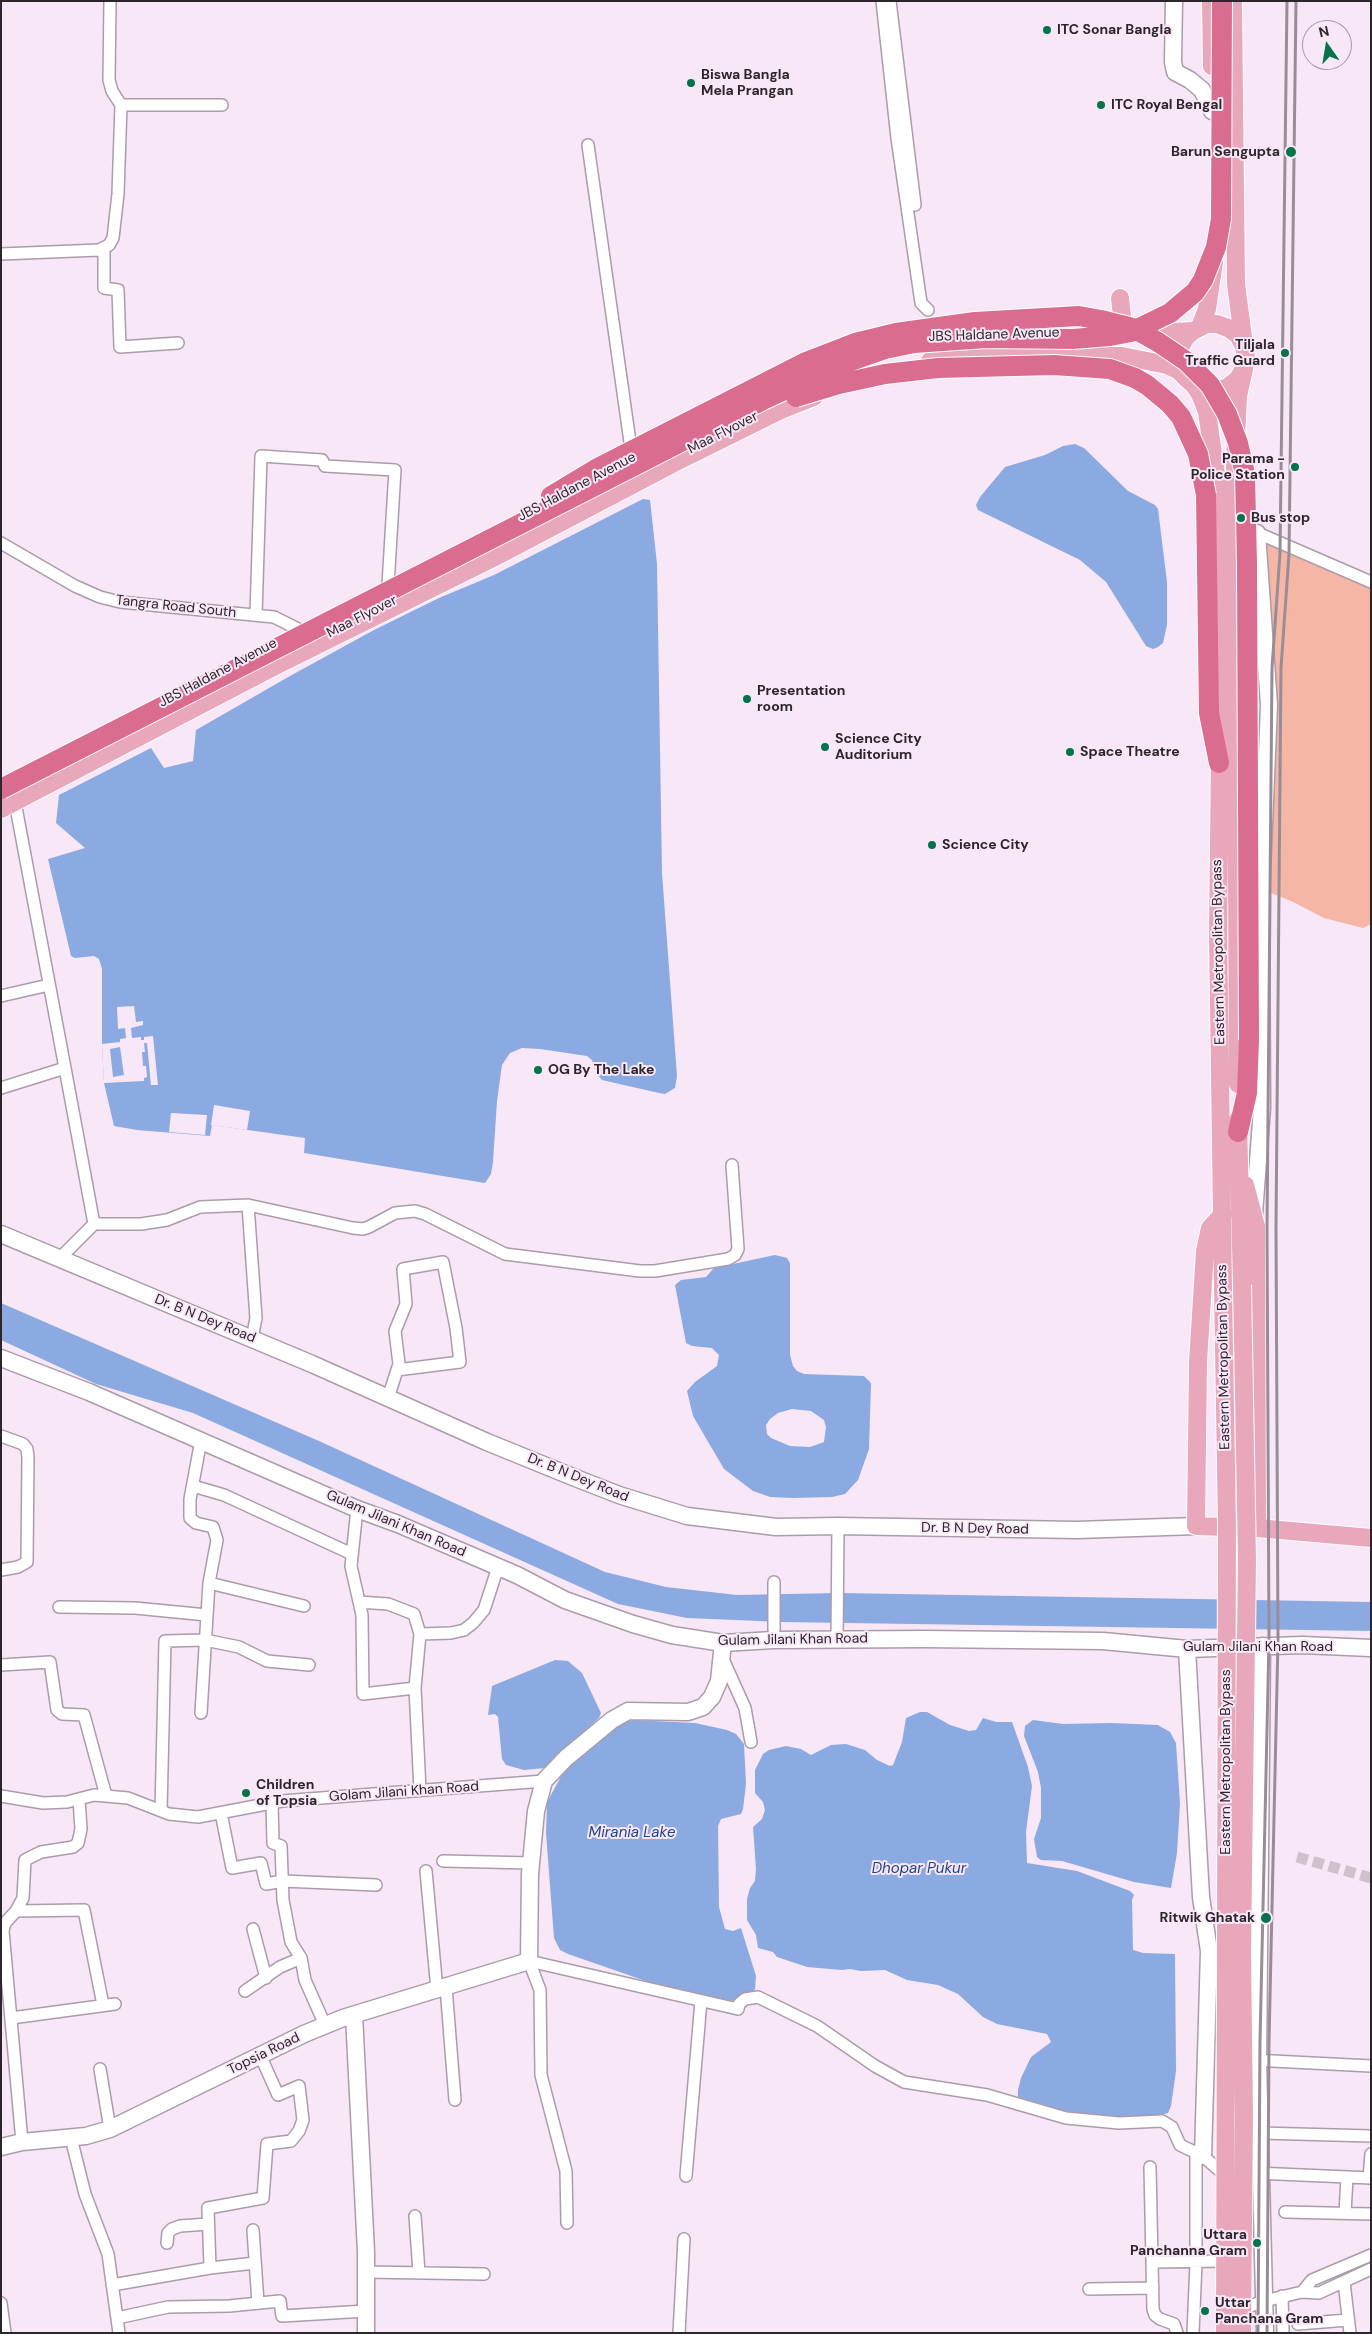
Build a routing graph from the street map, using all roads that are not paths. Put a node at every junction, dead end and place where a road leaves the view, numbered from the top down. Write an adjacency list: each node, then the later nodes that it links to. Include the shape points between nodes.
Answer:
1 (110, 1): 9 (street, via 109,80)
2 (882, 1): 3 (street, via 897,138 921,303 928,310)
3 (890, 1)
4 (1174, 1): 11 (street, via 1175,72 1202,90)
5 (1211, 1): 11 (main road)
6 (1222, 1): 26 (highway, Maa Flyover, bridge, via 1221,219 1216,247 1203,280 1195,292 1170,313 1139,329 1110,336 944,340 869,355 819,373 763,400)
7 (1227, 1): 22 (highway, Maa Flyover, bridge, via 1229,225 1225,249 1206,289 1181,318 1152,336 1119,345 974,349 906,357 830,381)
8 (1234, 1): 19 (main road, via 1236,284)
9 (121, 105): 10 (street); 13 (street, via 115,230 109,245)
10 (222, 105)
11 (1212, 111): 16 (main road, via 1215,258 1207,309)
12 (588, 145): 23 (street)
13 (104, 248): 14 (street); 18 (street, via 104,288 118,290 120,347)
14 (1, 254)
15 (1120, 298): 17 (main road)
16 (1196, 329): 17 (main road, JBS Haldane Avenue); 19 (main road, via 1216,324 1228,328 1238,335); 21 (main road, via 1185,338 1180,353 1181,369)
17 (1124, 334): 29 (main road, JBS Haldane Avenue, via 934,335 864,350 793,378)
18 (178, 343)
19 (1244, 346): 20 (main road)
20 (1244, 369): 21 (main road, via 1238,380 1217,391 1205,390); 24 (main road, via 1238,396)
21 (1190, 382): 32 (main road, JBS Haldane Avenue, via 1178,370 1154,361 1098,355 942,358 884,372 780,410); 33 (main road, Eastern Metropolitan Bypass, via 1200,394 1207,412 1219,495 1222,665)
22 (796, 397): 33 (highway, bridge, via 839,384 913,370 1054,365 1110,369 1135,378 1158,393 1186,424 1203,477 1209,713); 35 (highway, Maa Flyover)
23 (630, 442)
24 (1236, 522): 25 (street); 40 (main road)
25 (1257, 533): 28 (street); 45 (street, via 1268,705 1261,897 1262,1108)
26 (502, 534): 35 (highway, Maa Flyover, bridge, via 358,605); 40 (highway, bridge, via 576,479 806,362 855,343 937,326 1079,316 1124,325 1176,354 1203,377 1219,400 1236,435 1245,474 1248,1093)
27 (1, 543): 30 (street, Tangra Road South, via 100,597 120,602)
28 (1371, 582)
29 (388, 585): 30 (street, via 395,470 325,466 322,460 261,456); 31 (main road, JBS Haldane Avenue)
30 (256, 615): 31 (street, Tangra Road South, via 274,617)
31 (300, 630): 32 (street); 34 (main road, JBS Haldane Avenue)
32 (310, 649): 35 (main road, JBS Haldane Avenue)
33 (1219, 763): 44 (main road, Eastern Metropolitan Bypass)
34 (1, 785)
35 (5, 801): 36 (street)
36 (49, 984): 37 (street); 38 (street)
37 (1, 996)
38 (65, 1068): 39 (street); 46 (street)
39 (1, 1088)
40 (1238, 1132): 42 (main road)
41 (732, 1165): 43 (street, via 738,1249 735,1255 728,1259 655,1271 505,1254 415,1212 395,1213 369,1227 353,1228)
42 (1239, 1170): 45 (main road); 98 (main road, bridge, via 1247,1561)
43 (248, 1204): 46 (street, via 200,1207 167,1220 140,1224); 49 (street, via 256,1318)
44 (1223, 1214): 58 (main road, via 1210,1228 1205,1251 1198,1362); 98 (main road, Eastern Metropolitan Bypass, bridge)
45 (1254, 1214): 59 (main road, via 1258,1370)
46 (94, 1224): 48 (street)
47 (1, 1234): 48 (street, Dr. B N Dey Road)
48 (60, 1258): 49 (street, Dr. B N Dey Road)
49 (252, 1339): 52 (street, Dr. B N Dey Road)
50 (1, 1358): 54 (street, Gulam Jilani Khan Road)
51 (397, 1370): 51 (street, via 395,1330 406,1304 403,1268 443,1262 460,1362); 52 (street)
52 (388, 1398): 57 (street, Dr. B N Dey Road, via 573,1478 664,1510 776,1527)
53 (1, 1436): 63 (street, via 23,1444 28,1457 27,1562)
54 (201, 1440): 55 (street); 56 (street, Gulam Jilani Khan Road)
55 (193, 1486): 61 (street, via 224,1495); 65 (street, via 190,1518 213,1527 216,1533)
56 (357, 1509): 61 (street); 62 (street, Gulam Jilani Khan Road)
57 (838, 1526): 58 (street, Dr. B N Dey Road, via 1003,1530); 72 (street)
58 (1196, 1526): 59 (main road)
59 (1257, 1528): 60 (main road)
60 (1371, 1538)
61 (352, 1554): 66 (street, via 351,1566)
62 (498, 1567): 71 (street, via 484,1610 473,1623 464,1630 451,1633); 77 (street, Gulam Jilani Khan Road, via 565,1600)
63 (1, 1570)
64 (774, 1582): 70 (street)
65 (209, 1583): 68 (street); 69 (street)
66 (359, 1602): 71 (street, via 388,1604 414,1614); 80 (street, via 363,1694)
67 (59, 1606): 69 (street, via 134,1608)
68 (304, 1606)
69 (207, 1615): 73 (street)
70 (774, 1630)
71 (420, 1634): 80 (street)
72 (837, 1634): 76 (street, Gulam Jilani Khan Road, via 1103,1642); 77 (street, Gulam Jilani Khan Road)
73 (205, 1640): 79 (street, via 239,1647 267,1661); 81 (street); 89 (street, via 165,1641)
74 (1262, 1646): 75 (street, Gulam Jilani Khan Road); 76 (street, Gulam Jilani Khan Road); 111 (street)
75 (1371, 1648)
76 (1187, 1649): 121 (street, via 1201,1894 1209,1951)
77 (722, 1650): 82 (street, via 745,1708); 83 (street, via 718,1681 712,1697 703,1707 688,1712 628,1711 612,1720)
78 (1, 1665): 86 (street, via 50,1662 57,1710 62,1714 84,1715)
79 (309, 1666)
80 (415, 1688): 84 (street)
81 (201, 1713)
82 (751, 1742)
83 (544, 1782): 84 (street, Golam Jilani Khan Road); 92 (street, via 536,1811)
84 (420, 1790): 88 (street, Golam Jilani Khan Road)
85 (1, 1796): 87 (street, Golam Jilani Khan Road, via 43,1803)
86 (106, 1796): 87 (street, Golam Jilani Khan Road); 89 (street, Golam Jilani Khan Road, via 128,1798)
87 (79, 1799): 96 (street, via 81,1829 78,1843 73,1847 41,1852 25,1860 23,1898)
88 (272, 1803): 90 (street, Golam Jilani Khan Road); 94 (street, via 273,1843 281,1846)
89 (161, 1811): 90 (street, Golam Jilani Khan Road, via 198,1817)
90 (221, 1813): 94 (street, via 232,1868 261,1863 266,1884)
91 (443, 1861): 92 (street)
92 (531, 1863): 101 (street)
93 (426, 1870): 103 (street)
94 (284, 1881): 95 (street); 100 (street, via 283,1900 291,1942)
95 (376, 1885)
96 (16, 1911): 99 (street, via 4,1926); 108 (street, via 84,1910 109,2004)
97 (252, 1929): 102 (street)
98 (1234, 1952): 111 (main road); 124 (main road, Eastern Metropolitan Bypass)
99 (3, 1956): 105 (street)
100 (301, 1958): 102 (street); 109 (street, via 305,1980)
101 (529, 1961): 103 (street, Topsia Road); 106 (street); 133 (street, via 540,1990 541,2075 566,2171)
102 (266, 1978): 104 (street)
103 (442, 1988): 107 (street, Topsia Road); 114 (street)
104 (245, 1991)
105 (5, 2001): 108 (street)
106 (701, 2001): 121 (street, via 738,2009 745,1999 758,1997 817,2026 904,2082 1003,2098 1066,2118 1119,2123 1162,2121 1172,2127 1180,2145); 125 (street)
107 (354, 2015): 109 (street, Topsia Road); 144 (street)
108 (11, 2018): 119 (street)
109 (325, 2025): 110 (street, Topsia Road)
110 (260, 2056): 115 (street, Topsia Road); 132 (street, via 278,2095 299,2086 303,2120 291,2141 267,2144 263,2198 208,2208)
111 (1251, 2059): 112 (street); 116 (street); 124 (main road)
112 (1371, 2066)
113 (100, 2069): 115 (street)
114 (455, 2100)
115 (110, 2129): 118 (street, Topsia Road)
116 (1260, 2133): 117 (street); 124 (street)
117 (1371, 2136)
118 (71, 2138): 119 (street, Topsia Road); 148 (street, via 85,2194 108,2254)
119 (22, 2142): 120 (street, Topsia Road)
120 (1, 2147)
121 (1200, 2154): 124 (street, via 1213,2166); 141 (street)
122 (1371, 2154): 127 (street)
123 (1150, 2167): 139 (street)
124 (1244, 2172): 126 (street); 138 (main road, Eastern Metropolitan Bypass); 153 (street); 156 (main road)
125 (686, 2176)
126 (1347, 2177): 127 (street); 129 (street)
127 (1370, 2178)
128 (1285, 2212): 129 (street)
129 (1346, 2213): 130 (street)
130 (1371, 2214)
131 (415, 2216): 145 (street)
132 (208, 2224): 136 (street, via 172,2229); 142 (street)
133 (567, 2224)
134 (253, 2230): 140 (street)
135 (684, 2239): 164 (street)
136 (167, 2243)
137 (1371, 2255): 151 (street, via 1312,2280)
138 (1226, 2261): 141 (street); 167 (main road, Eastern Metropolitan Bypass)
139 (1153, 2262): 141 (street); 149 (street)
140 (255, 2263): 142 (street); 155 (street)
141 (1196, 2263): 166 (street)
142 (210, 2268): 148 (street)
143 (1371, 2270): 147 (street)
144 (366, 2272): 145 (street); 157 (street)
145 (420, 2273): 146 (street)
146 (484, 2274)
147 (1344, 2282): 151 (street, via 1319,2293); 159 (street)
148 (112, 2285): 158 (street)
149 (1153, 2288): 150 (street); 165 (street, via 1155,2315 1174,2324)
150 (1089, 2289)
151 (1302, 2292): 152 (street)
152 (1282, 2296): 153 (street); 170 (street)
153 (1264, 2300): 156 (street); 169 (street)
154 (1, 2303): 161 (street)
155 (258, 2303): 157 (street, via 280,2301 282,2316); 158 (street, via 168,2307)
156 (1242, 2309): 168 (main road)
157 (366, 2311): 163 (street)
158 (117, 2318): 162 (street)
159 (1348, 2320): 160 (street); 171 (street)
160 (1298, 2324)
161 (5, 2333)
162 (119, 2333)
163 (366, 2333)
164 (679, 2333)
165 (1177, 2333)
166 (1192, 2333)
167 (1225, 2333)
168 (1242, 2333)
169 (1265, 2333)
170 (1284, 2333)
171 (1350, 2333)

